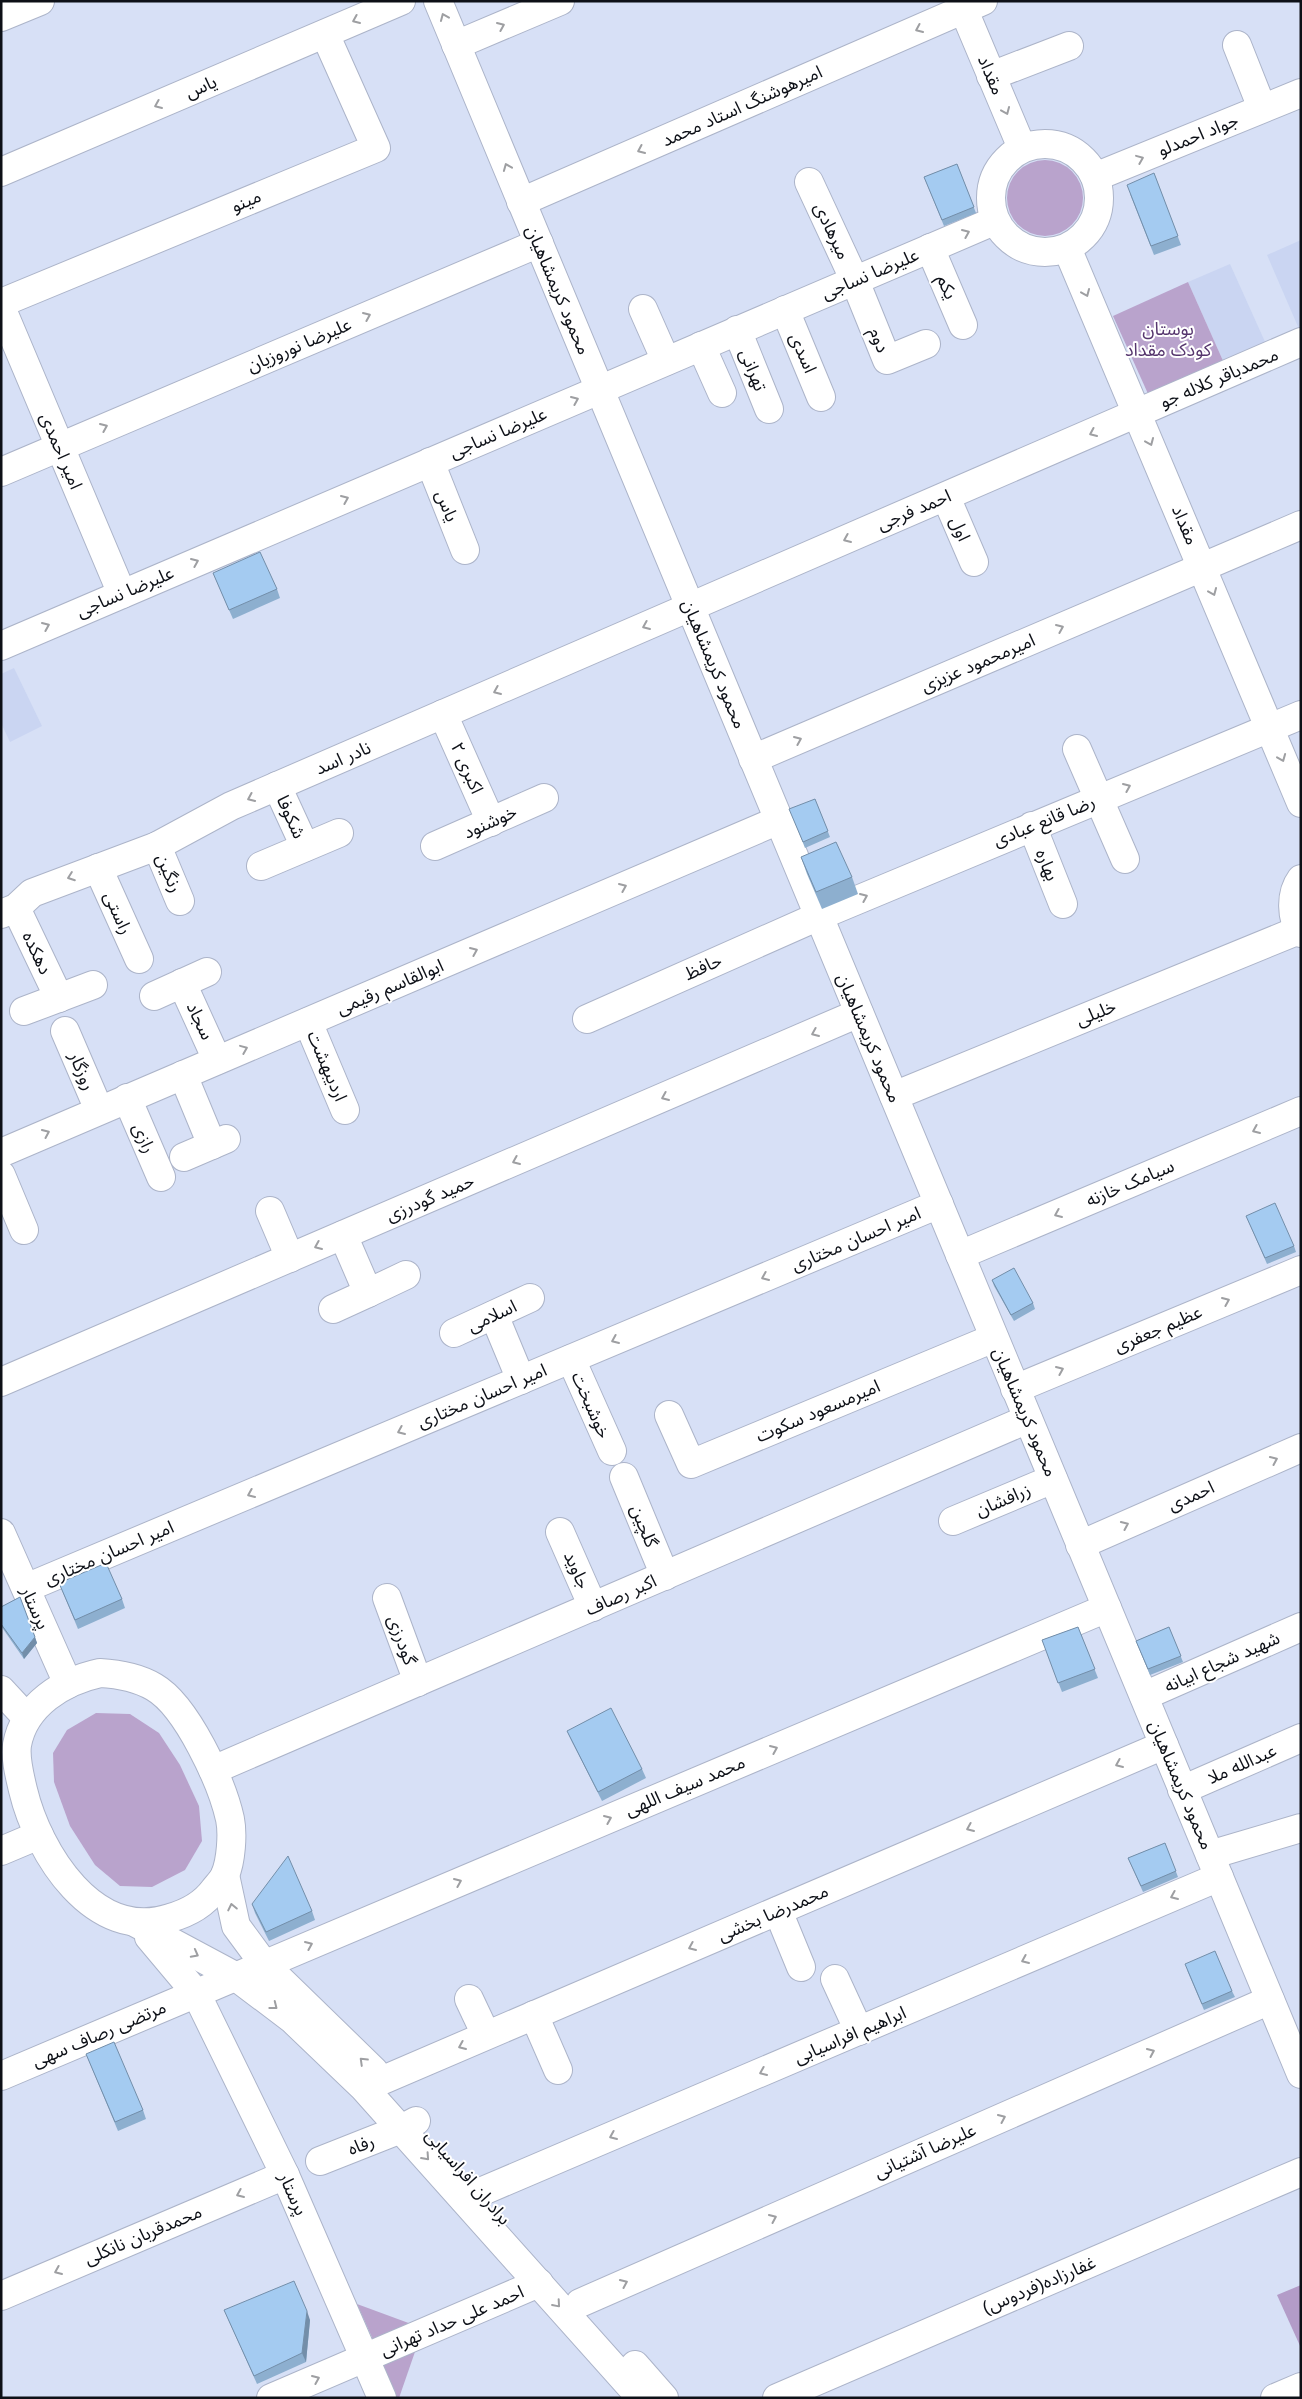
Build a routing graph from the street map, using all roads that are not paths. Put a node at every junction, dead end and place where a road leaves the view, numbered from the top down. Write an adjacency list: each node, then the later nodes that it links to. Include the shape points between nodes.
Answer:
1 (40, 1): 6 (street)
2 (401, 1): 7 (street, یاس, one-way to 7)
3 (438, 1): 8 (street, محمود کریمشاهیان, one-way to 3)
4 (560, 1): 8 (street, one-way to 4)
5 (969, 4): 11 (street, مقداد); 18 (street, امیرهوشنگ استاد محمد, one-way to 18)
6 (1, 18)
7 (325, 34): 15 (street, یاس, one-way to 15); 24 (street, مینو, via 376,148)
8 (456, 45): 18 (street, محمود کریمشاهیان, one-way to 8)
9 (1237, 45): 13 (street)
10 (1069, 46): 11 (street)
11 (992, 76): 14 (street, مقداد, one-way to 14)
12 (1301, 93): 13 (street, جواد احمدلو)
13 (1262, 108): 16 (street, جواد احمدلو, one-way to 13)
14 (1022, 148): 16 (street, via 1056,145 1073,151 1086,162); 19 (street, via 997,171 991,187)
15 (1, 172)
16 (1095, 177): 22 (street, via 1099,194 1092,226)
17 (809, 182): 23 (street, میرهادی)
18 (522, 202): 20 (street, محمود کریمشاهیان)
19 (994, 221): 21 (street, علیرضا نساجی, one-way to 19); 22 (street, via 1018,246 1034,252)
20 (539, 242): 34 (street, محمود کریمشاهیان); 39 (street, علیرضا نوروزیان, one-way to 20)
21 (930, 248): 23 (street, علیرضا نساجی); 28 (street, یکم)
22 (1067, 248): 38 (street, مقداد, one-way to 38)
23 (855, 281): 27 (street, علیرضا نساجی); 31 (street, دوم, via 887,360)
24 (1, 303)
25 (1, 307): 39 (street, امیر احمدی)
26 (643, 309): 33 (street)
27 (785, 310): 29 (street, علیرضا نساجی); 36 (street, اسدی)
28 (963, 325)
29 (737, 330): 32 (street, علیرضا نساجی); 37 (street, تهرانی)
30 (1301, 342): 38 (street, محمدباقر کلاله جو)
31 (926, 344)
32 (701, 346): 33 (street, علیرضا نساجی); 35 (street)
33 (666, 361): 34 (street, علیرضا نساجی)
34 (600, 390): 40 (street, علیرضا نساجی, one-way to 34); 48 (street, محمود کریمشاهیان)
35 (722, 393)
36 (821, 397)
37 (769, 409)
38 (1138, 413): 42 (street, احمد فرجی, one-way to 42); 46 (street, مقداد, one-way to 46)
39 (60, 447): 41 (street, علیرضا نوروزیان); 47 (street, امیر احمدی)
40 (430, 462): 44 (street, یاس); 47 (street, علیرضا نساجی, one-way to 40)
41 (1, 472)
42 (946, 497): 45 (street, اول); 48 (street, احمد فرجی, one-way to 48)
43 (1301, 525): 46 (street, امیرمحمود عزیزی)
44 (465, 550)
45 (974, 562)
46 (1202, 567): 52 (street, مقداد, one-way to 52); 54 (street, امیرمحمود عزیزی, one-way to 46)
47 (122, 594): 49 (street, علیرضا نساجی, one-way to 47)
48 (690, 607): 50 (street, نادر اسد, one-way to 50); 54 (street, محمود کریمشاهیان)
49 (1, 646)
50 (443, 714): 55 (street, نادر اسد); 60 (street, اکبری ۲)
51 (1301, 715): 52 (street)
52 (1270, 728): 57 (street, رضا قانع عبادی, one-way to 52); 58 (street, مقداد, one-way to 58)
53 (1077, 749): 57 (street)
54 (754, 759): 59 (street, محمود کریمشاهیان)
55 (277, 786): 63 (street, نادر اسد, one-way to 63, via 231,806); 65 (street, شکوفا)
56 (544, 798): 60 (street, خوشنود)
57 (1100, 799): 61 (street, رضا قانع عبادی); 66 (street)
58 (1301, 803)
59 (779, 820): 73 (street, محمود کریمشاهیان); 84 (street, ابوالقاسم رقیمی, one-way to 59)
60 (491, 822): 64 (street, خوشنود)
61 (1032, 826): 71 (street, بهاره); 73 (street, رضا قانع عبادی, one-way to 61)
62 (339, 833): 65 (street, شکوفا)
63 (157, 846): 68 (street, نادر اسد); 70 (street, رنگین)
64 (435, 846)
65 (305, 847): 67 (street, شکوفا)
66 (1125, 859)
67 (261, 866)
68 (98, 868): 72 (street, نادر اسد, one-way to 72, via 32,892); 75 (street, راستی)
69 (1301, 879): 74 (street, via 1293,898 1293,914)
70 (180, 900)
71 (1063, 904)
72 (9, 911): 80 (street, دهکده)
73 (819, 916): 82 (street, محمود کریمشاهیان); 83 (street, حافظ)
74 (1300, 932): 88 (street, خلیلی)
75 (139, 959)
76 (207, 972): 77 (street, سجاد)
77 (182, 983): 79 (street, سجاد); 86 (street, سجاد)
78 (93, 985): 80 (street)
79 (154, 996)
80 (59, 998): 81 (street)
81 (24, 1011)
82 (859, 1013): 88 (street, محمود کریمشاهیان); 100 (street, حمید گودرزی, one-way to 100)
83 (587, 1019)
84 (308, 1022): 86 (street, ابوالقاسم رقیمی, one-way to 84); 91 (street, اردیبهشت)
85 (66, 1031): 90 (street, روزگار)
86 (217, 1060): 87 (street, ابوالقاسم رقیمی)
87 (183, 1075): 89 (street, ابوالقاسم رقیمی); 94 (street, via 219,1142)
88 (894, 1096): 97 (street, محمود کریمشاهیان)
89 (127, 1098): 90 (street, ابوالقاسم رقیمی); 96 (street, رازی)
90 (98, 1110): 93 (street, ابوالقاسم رقیمی, one-way to 90)
91 (345, 1110)
92 (1301, 1111): 101 (street, سیامک خازنه, one-way to 101)
93 (1, 1153)
94 (184, 1157)
95 (1, 1175): 99 (street)
96 (161, 1177)
97 (939, 1204): 101 (street, محمود کریمشاهیان); 111 (street, امیر احسان مختاری, one-way to 111)
98 (270, 1211): 102 (street)
99 (24, 1230)
100 (343, 1235): 102 (street, حمید گودرزی, one-way to 102); 105 (street)
101 (960, 1255): 110 (street, محمود کریمشاهیان)
102 (290, 1258): 113 (street, حمید گودرزی)
103 (1301, 1270): 114 (street, عظیم جعفری, one-way to 103)
104 (406, 1275): 105 (street)
105 (368, 1293): 107 (street)
106 (530, 1298): 108 (street, اسلامی)
107 (333, 1309)
108 (494, 1315): 109 (street, اسلامی); 112 (street)
109 (454, 1333)
110 (994, 1338): 114 (street, محمود کریمشاهیان); 115 (street, امیرمسعود سکوت, via 691,1464)
111 (571, 1359): 112 (street, امیر احسان مختاری); 118 (street, خوشبخت)
112 (521, 1380): 126 (street, امیر احسان مختاری, one-way to 126)
113 (1, 1382)
114 (1015, 1389): 116 (street, محمود کریمشاهیان)
115 (669, 1416)
116 (1028, 1420): 120 (street, محمود کریمشاهیان); 125 (street, اکبر رصاف)
117 (1301, 1448): 124 (street, احمدی, one-way to 117)
118 (612, 1452)
119 (624, 1476): 125 (street, گلچین)
120 (1053, 1479): 121 (street, زرافشان); 124 (street, محمود کریمشاهیان)
121 (953, 1521)
122 (560, 1532): 128 (street, جاوید)
123 (1, 1533): 126 (street, پرستار)
124 (1080, 1544): 129 (street, محمود کریمشاهیان)
125 (665, 1576): 128 (street, اکبر رصاف)
126 (26, 1588): 132 (street, پرستار)
127 (386, 1598): 131 (street, گودرزی)
128 (593, 1607): 131 (street, اکبر رصاف)
129 (1107, 1608): 134 (street, محمود کریمشاهیان); 147 (street, محمد سیف اللهی, one-way to 129)
130 (1301, 1627): 134 (street, شهید شجاع ابیانه)
131 (418, 1682): 138 (street, اکبر رصاف)
132 (68, 1684): 135 (street, via 46,1697); 138 (street, via 100,1673 122,1674 155,1687 185,1718)
133 (1, 1690): 135 (street)
134 (1144, 1696): 137 (street, محمود کریمشاهیان)
135 (27, 1718): 141 (street, via 17,1746 19,1772)
136 (1301, 1738): 139 (street, عبدالله ملا)
137 (1164, 1745): 139 (street, محمود کریمشاهیان); 145 (street, محمدرضا بخشی, one-way to 145)
138 (213, 1770): 144 (street, via 230,1820 230,1850)
139 (1182, 1790): 143 (street, محمود کریمشاهیان)
140 (1301, 1828): 143 (street, ابراهیم افراسیابی)
141 (39, 1834): 142 (street); 146 (street, via 62,1876 93,1905 113,1917)
142 (1, 1851)
143 (1214, 1866): 153 (street, محمود کریمشاهیان); 156 (street, ابراهیم افراسیابی, one-way to 156)
144 (225, 1875): 146 (street, via 208,1897 187,1913 163,1921); 147 (street, برادران افراسیابی, one-way to 144, via 236,1926)
145 (778, 1911): 148 (street); 154 (street, محمدرضا بخشی, one-way to 154)
146 (136, 1923): 149 (street, برادران افراسیابی, one-way to 149); 151 (street, پرستار)
147 (264, 1964): 149 (street, محمد سیف اللهی); 161 (street, برادران افراسیابی, one-way to 147)
148 (801, 1966)
149 (235, 1976): 151 (street, مرتضی رصاف سهی); 162 (street, برادران افراسیابی, one-way to 162, via 292,2020 364,2088)
150 (835, 1979): 156 (street)
151 (196, 1993): 160 (street, مرتضی رصاف سهی); 165 (street, پرستار)
152 (469, 2000): 157 (street)
153 (1270, 2000): 155 (street, محمود کریمشاهیان); 169 (street, علیرضا آشتیانی, one-way to 153)
154 (534, 2015): 157 (street, محمدرضا بخشی); 158 (street)
155 (1291, 2022): 159 (street, محمود کریمشاهیان)
156 (859, 2031): 166 (street, ابراهیم افراسیابی, one-way to 166)
157 (486, 2036): 161 (street, محمدرضا بخشی, one-way to 161)
158 (558, 2070)
159 (1301, 2074)
160 (1, 2076)
161 (383, 2080): 162 (street, برادران افراسیابی)
162 (409, 2124): 163 (street, رفاه); 166 (street, برادران افراسیابی)
163 (320, 2161)
164 (1301, 2172): 176 (street, غفارزاده(فردوس))
165 (285, 2175): 168 (street, محمدقربان نانکلی, one-way to 168); 170 (street, پرستار)
166 (472, 2196): 167 (street, برادران افراسیابی); 169 (street, برادران افراسیابی)
167 (539, 2283): 170 (street, احمد علی حداد تهرانی); 174 (street, برادران افراسیابی, one-way to 174)
168 (1, 2296)
169 (580, 2303): 175 (street, برادران افراسیابی)
170 (364, 2358): 172 (street, احمد علی حداد تهرانی, one-way to 170); 173 (street, پرستار)
171 (1301, 2387): 177 (street)
172 (271, 2398)
173 (382, 2398)
174 (641, 2398)
175 (664, 2398)
176 (777, 2398)
177 (1275, 2398)

